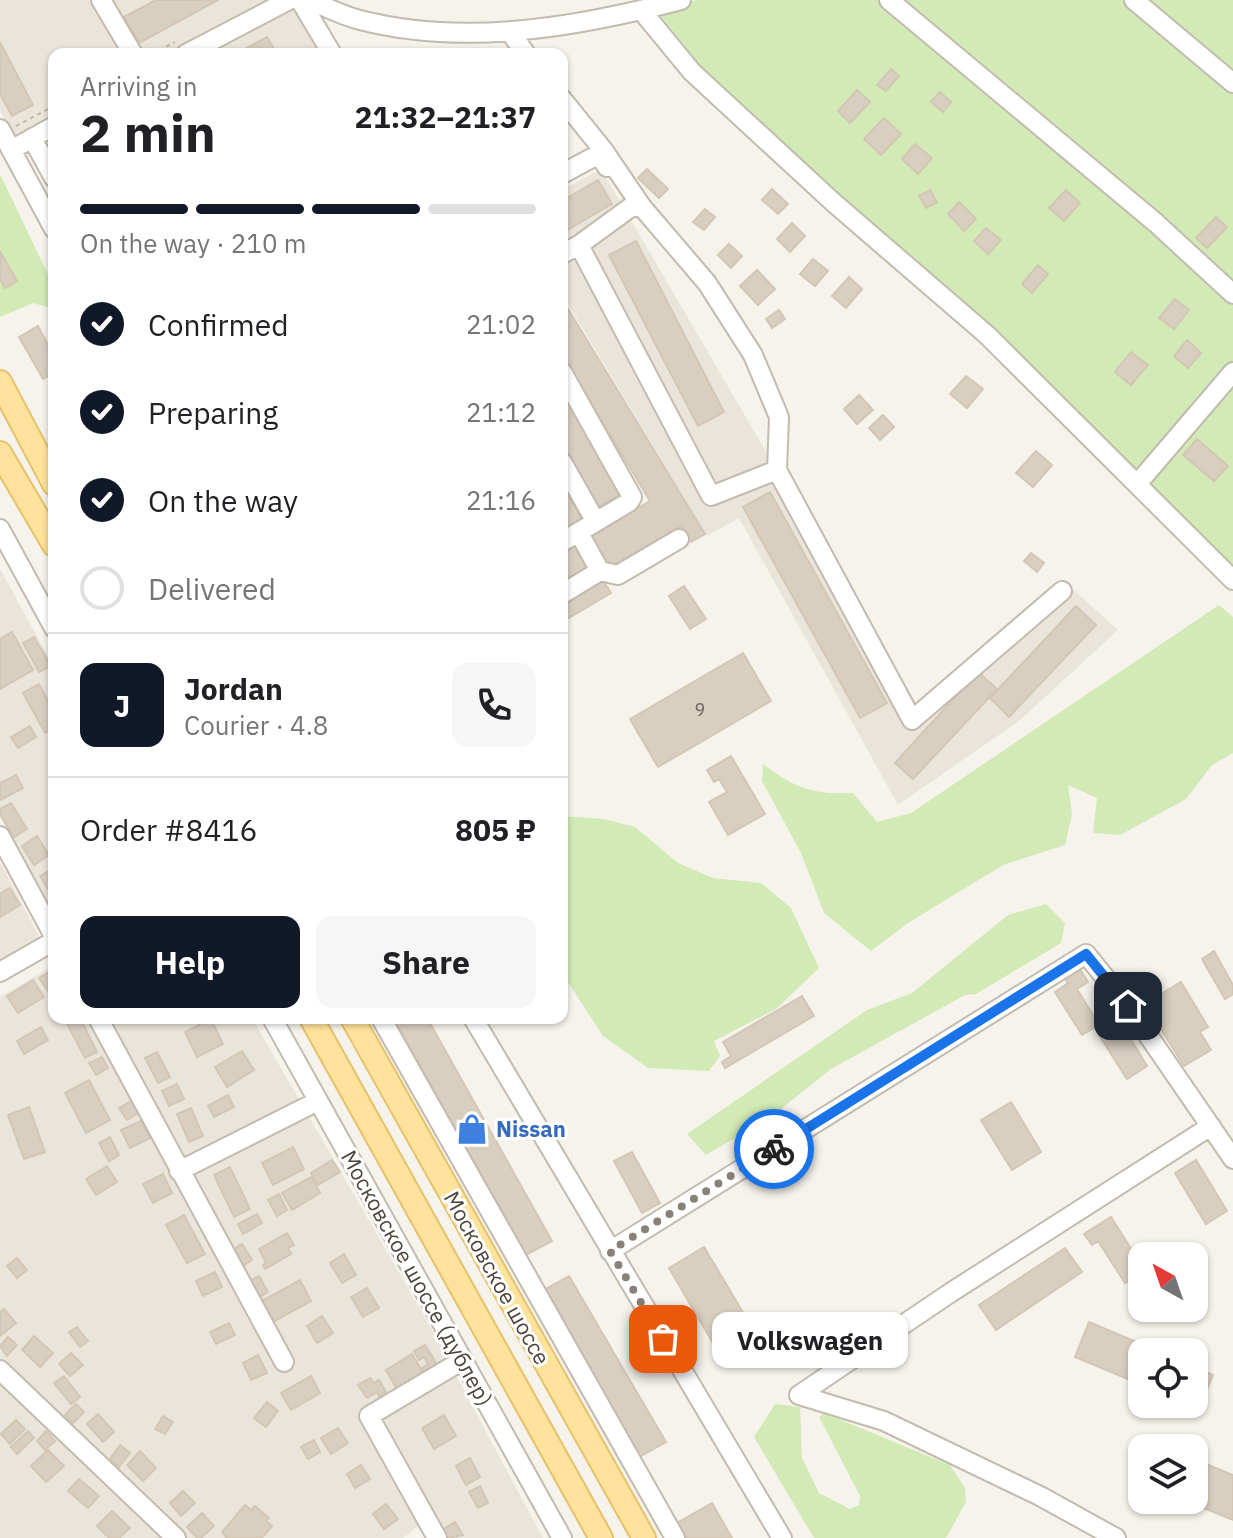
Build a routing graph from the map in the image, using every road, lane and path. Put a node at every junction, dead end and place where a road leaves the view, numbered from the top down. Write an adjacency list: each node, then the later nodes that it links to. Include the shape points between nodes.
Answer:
1 (289, 0): 10 (street)
2 (300, 0): 12 (street)
3 (309, 0): 9 (street, via 358,20 422,32)
4 (681, 0): 8 (street)
5 (889, 0): 28 (street)
6 (1134, 0): 14 (street)
7 (109, 3): 11 (street)
8 (641, 10): 9 (street); 36 (street, via 692,72 987,335)
9 (510, 32): 13 (street)
10 (222, 46)
11 (130, 48)
12 (328, 48)
13 (522, 48)
14 (1233, 83)
15 (568, 107): 21 (street)
16 (48, 109): 18 (path)
17 (48, 129): 19 (street)
18 (0, 130): 20 (street)
19 (32, 138): 20 (street); 22 (street)
20 (11, 150): 25 (street)
21 (602, 153): 23 (street); 24 (street)
22 (48, 167)
23 (568, 171)
24 (637, 207): 26 (street); 33 (street, via 707,283 753,355 779,417)
25 (48, 218)
26 (579, 245): 27 (street); 33 (street, via 711,496)
27 (568, 251)
28 (1233, 294)
29 (1233, 372): 36 (street)
30 (0, 382): 34 (main road)
31 (568, 382): 37 (street, via 631,491 629,502)
32 (0, 454): 39 (main road)
33 (777, 470): 45 (street, via 912,720)
34 (48, 473)
35 (568, 473): 37 (street)
36 (1138, 483): 43 (street)
37 (596, 522): 40 (street)
38 (0, 529): 46 (street)
39 (48, 535)
40 (570, 538): 42 (street)
41 (679, 539): 42 (street, via 618,575)
42 (600, 571): 44 (street)
43 (1233, 580)
44 (568, 590)
45 (1062, 591)
46 (48, 617)
47 (0, 836): 48 (street)
48 (48, 927)
49 (48, 942): 50 (street)
50 (0, 972)
51 (101, 1024): 60 (street)
52 (275, 1024): 57 (street, Московское шоссе (дублер))
53 (314, 1024): 68 (main road, Московское шоссе)
54 (355, 1024): 69 (main road, Московское шоссе)
55 (384, 1024): 70 (street)
56 (477, 1024): 61 (street)
57 (318, 1101): 60 (street); 62 (street, Московское шоссе (дублер))
58 (1211, 1126): 59 (street); 61 (street, via 1086,954); 72 (street, via 799,1395 884,1421)
59 (1233, 1159)
60 (179, 1171): 63 (street)
61 (610, 1251): 71 (street)
62 (463, 1360): 66 (street, via 369,1416); 67 (street, Московское шоссе (дублер))
63 (284, 1362)
64 (0, 1370): 65 (street)
65 (176, 1538)
66 (437, 1538)
67 (562, 1538)
68 (601, 1538)
69 (644, 1538)
70 (675, 1538)
71 (782, 1538)
72 (1116, 1538)

